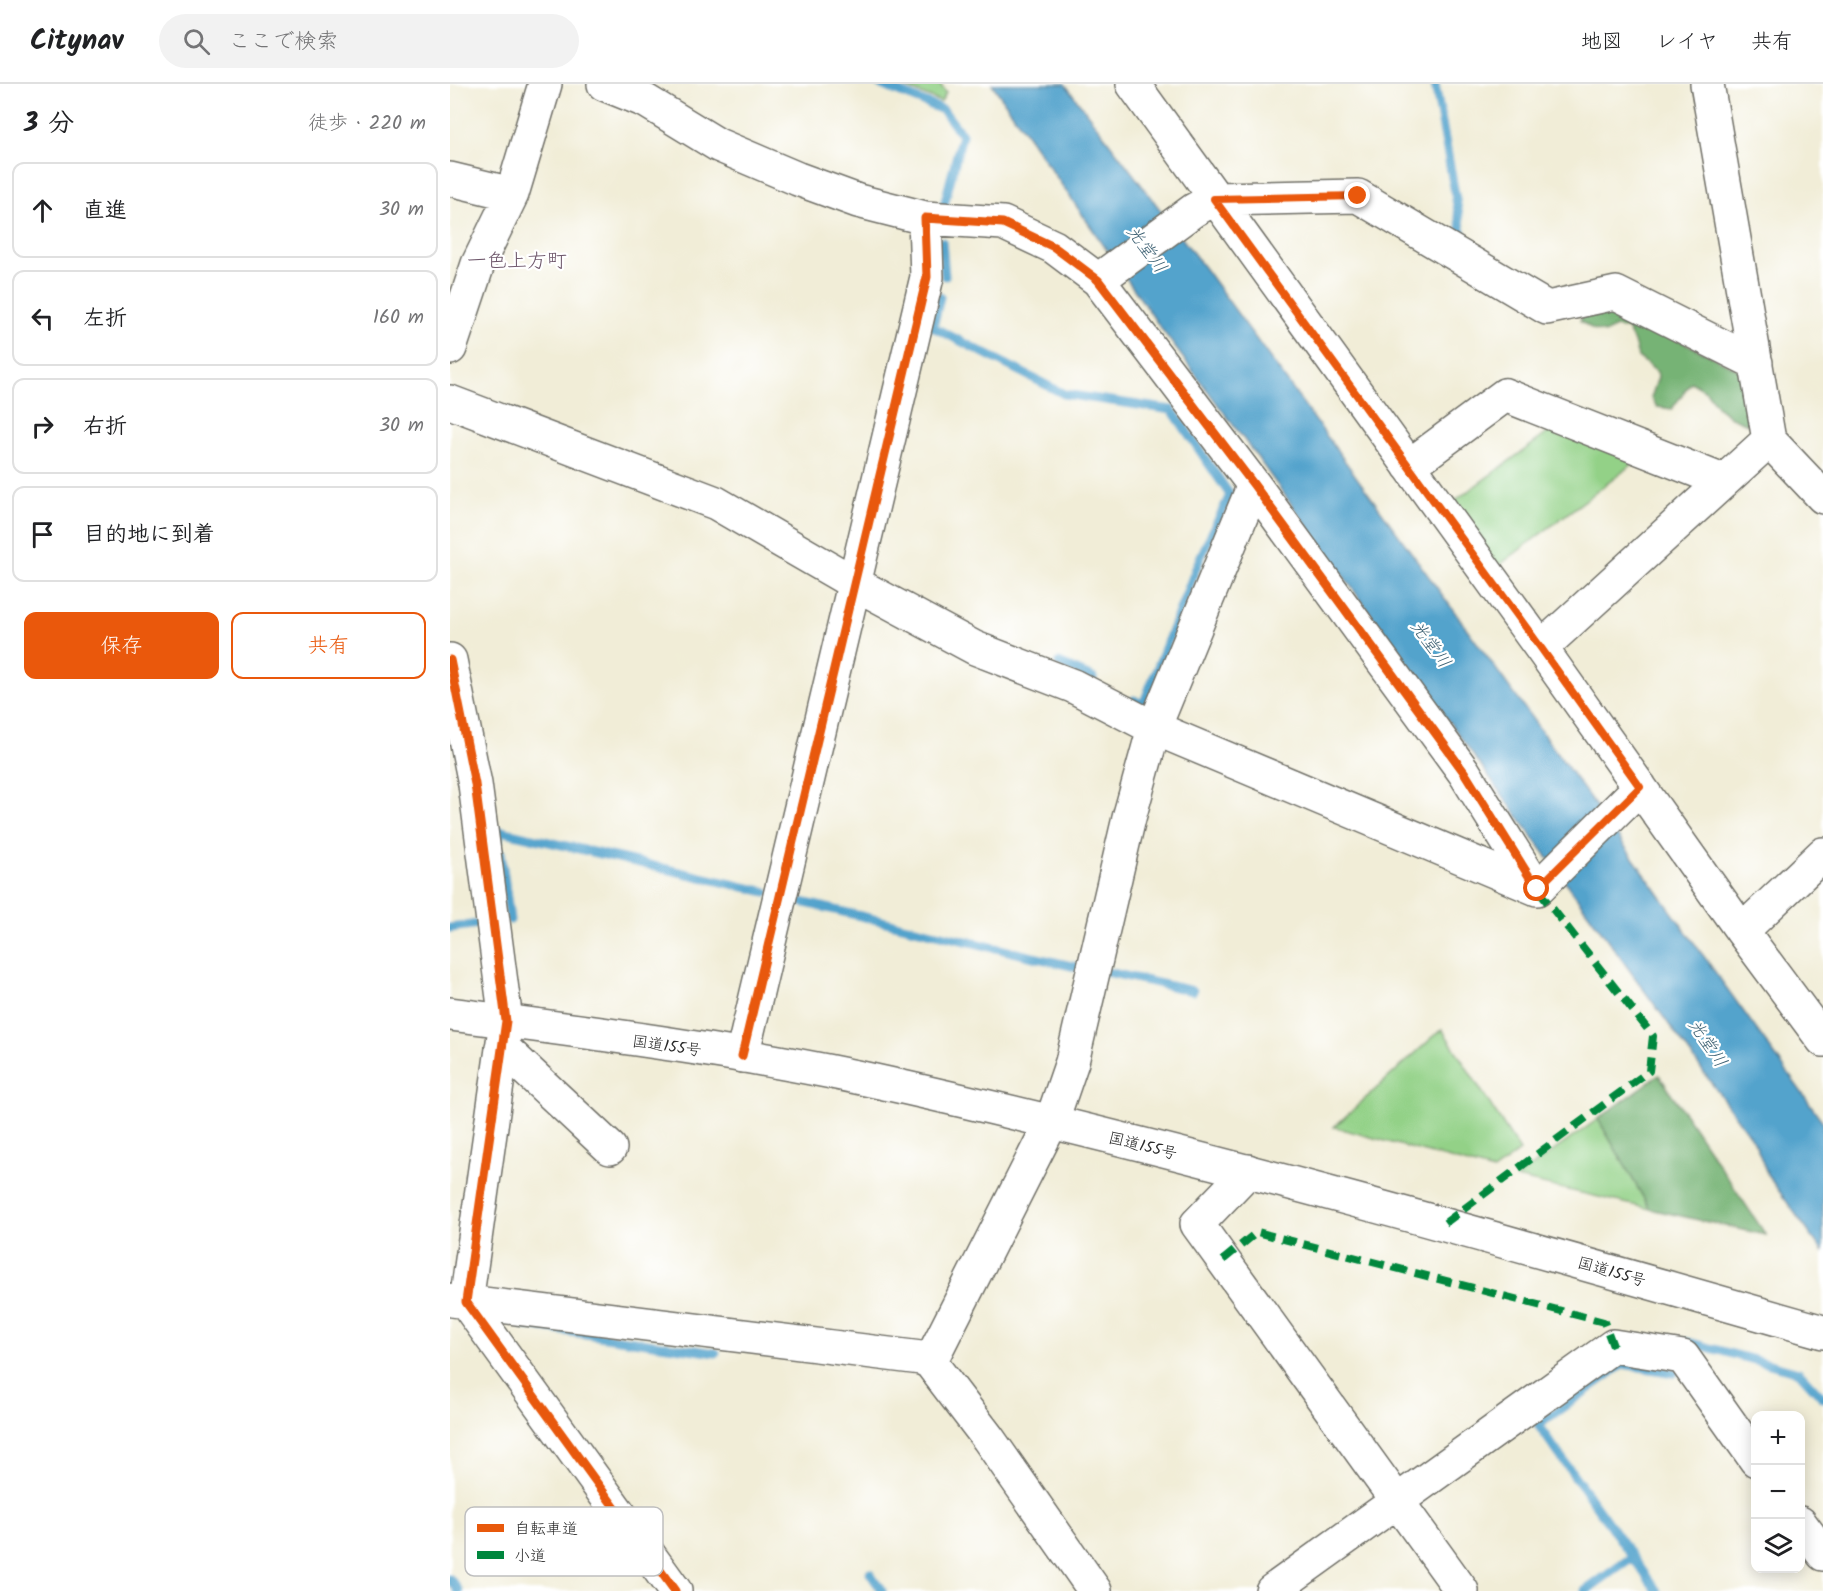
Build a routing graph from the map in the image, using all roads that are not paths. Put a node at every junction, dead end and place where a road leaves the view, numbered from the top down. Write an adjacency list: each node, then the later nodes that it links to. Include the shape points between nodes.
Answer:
1 (545, 84): 6 (main road)
2 (604, 84): 8 (main road, via 646,101 718,145 798,179 858,201)
3 (1133, 84): 7 (main road)
4 (1707, 84): 11 (main road)
5 (450, 180): 6 (main road)
6 (512, 194): 10 (main road, via 478,264)
7 (1204, 205): 9 (main road); 11 (main road, via 1358,196 1547,308 1616,294); 14 (main road)
8 (925, 218): 9 (main road, via 1003,223 1054,247); 18 (main road, via 927,277)
9 (1101, 278): 16 (main road)
10 (450, 348)
11 (1756, 363): 13 (main road)
12 (450, 402): 18 (main road, via 716,503)
13 (1769, 440): 15 (main road); 17 (main road)
14 (1408, 466): 15 (main road, via 1505,395); 19 (main road)
15 (1723, 481): 19 (main road)
16 (1254, 485): 21 (main road); 24 (main road, via 1464,772)
17 (1823, 497)
18 (854, 583): 21 (main road, via 975,648 1073,686); 29 (main road)
19 (1541, 648): 22 (main road)
20 (451, 667): 27 (main road, via 475,784)
21 (1154, 728): 24 (main road); 30 (main road, via 1072,1062)
22 (1633, 793): 24 (main road); 25 (main road)
23 (1823, 854): 25 (main road)
24 (1540, 886)
25 (1742, 931): 28 (main road)
26 (450, 1014): 27 (main road, 国道155号)
27 (504, 1034): 29 (main road, 国道155号); 31 (main road); 33 (main road)
28 (1823, 1040)
29 (742, 1056): 30 (main road, 国道155号, via 896,1085)
30 (1051, 1123): 32 (main road, 国道155号); 35 (main road)
31 (610, 1148)
32 (1248, 1171): 34 (main road, 国道155号, via 1445,1223); 37 (main road, via 1197,1224)
33 (458, 1301): 35 (main road); 38 (main road)
34 (1823, 1332)
35 (930, 1362): 43 (main road)
36 (1751, 1454): 37 (main road, via 1683,1358 1613,1346)
37 (1397, 1501): 44 (main road); 45 (main road)
38 (612, 1507)
39 (1805, 1530): 40 (main road)
40 (1823, 1554)
41 (663, 1575): 42 (main road)
42 (675, 1591)
43 (1095, 1591)
44 (1272, 1591)
45 (1462, 1591)

